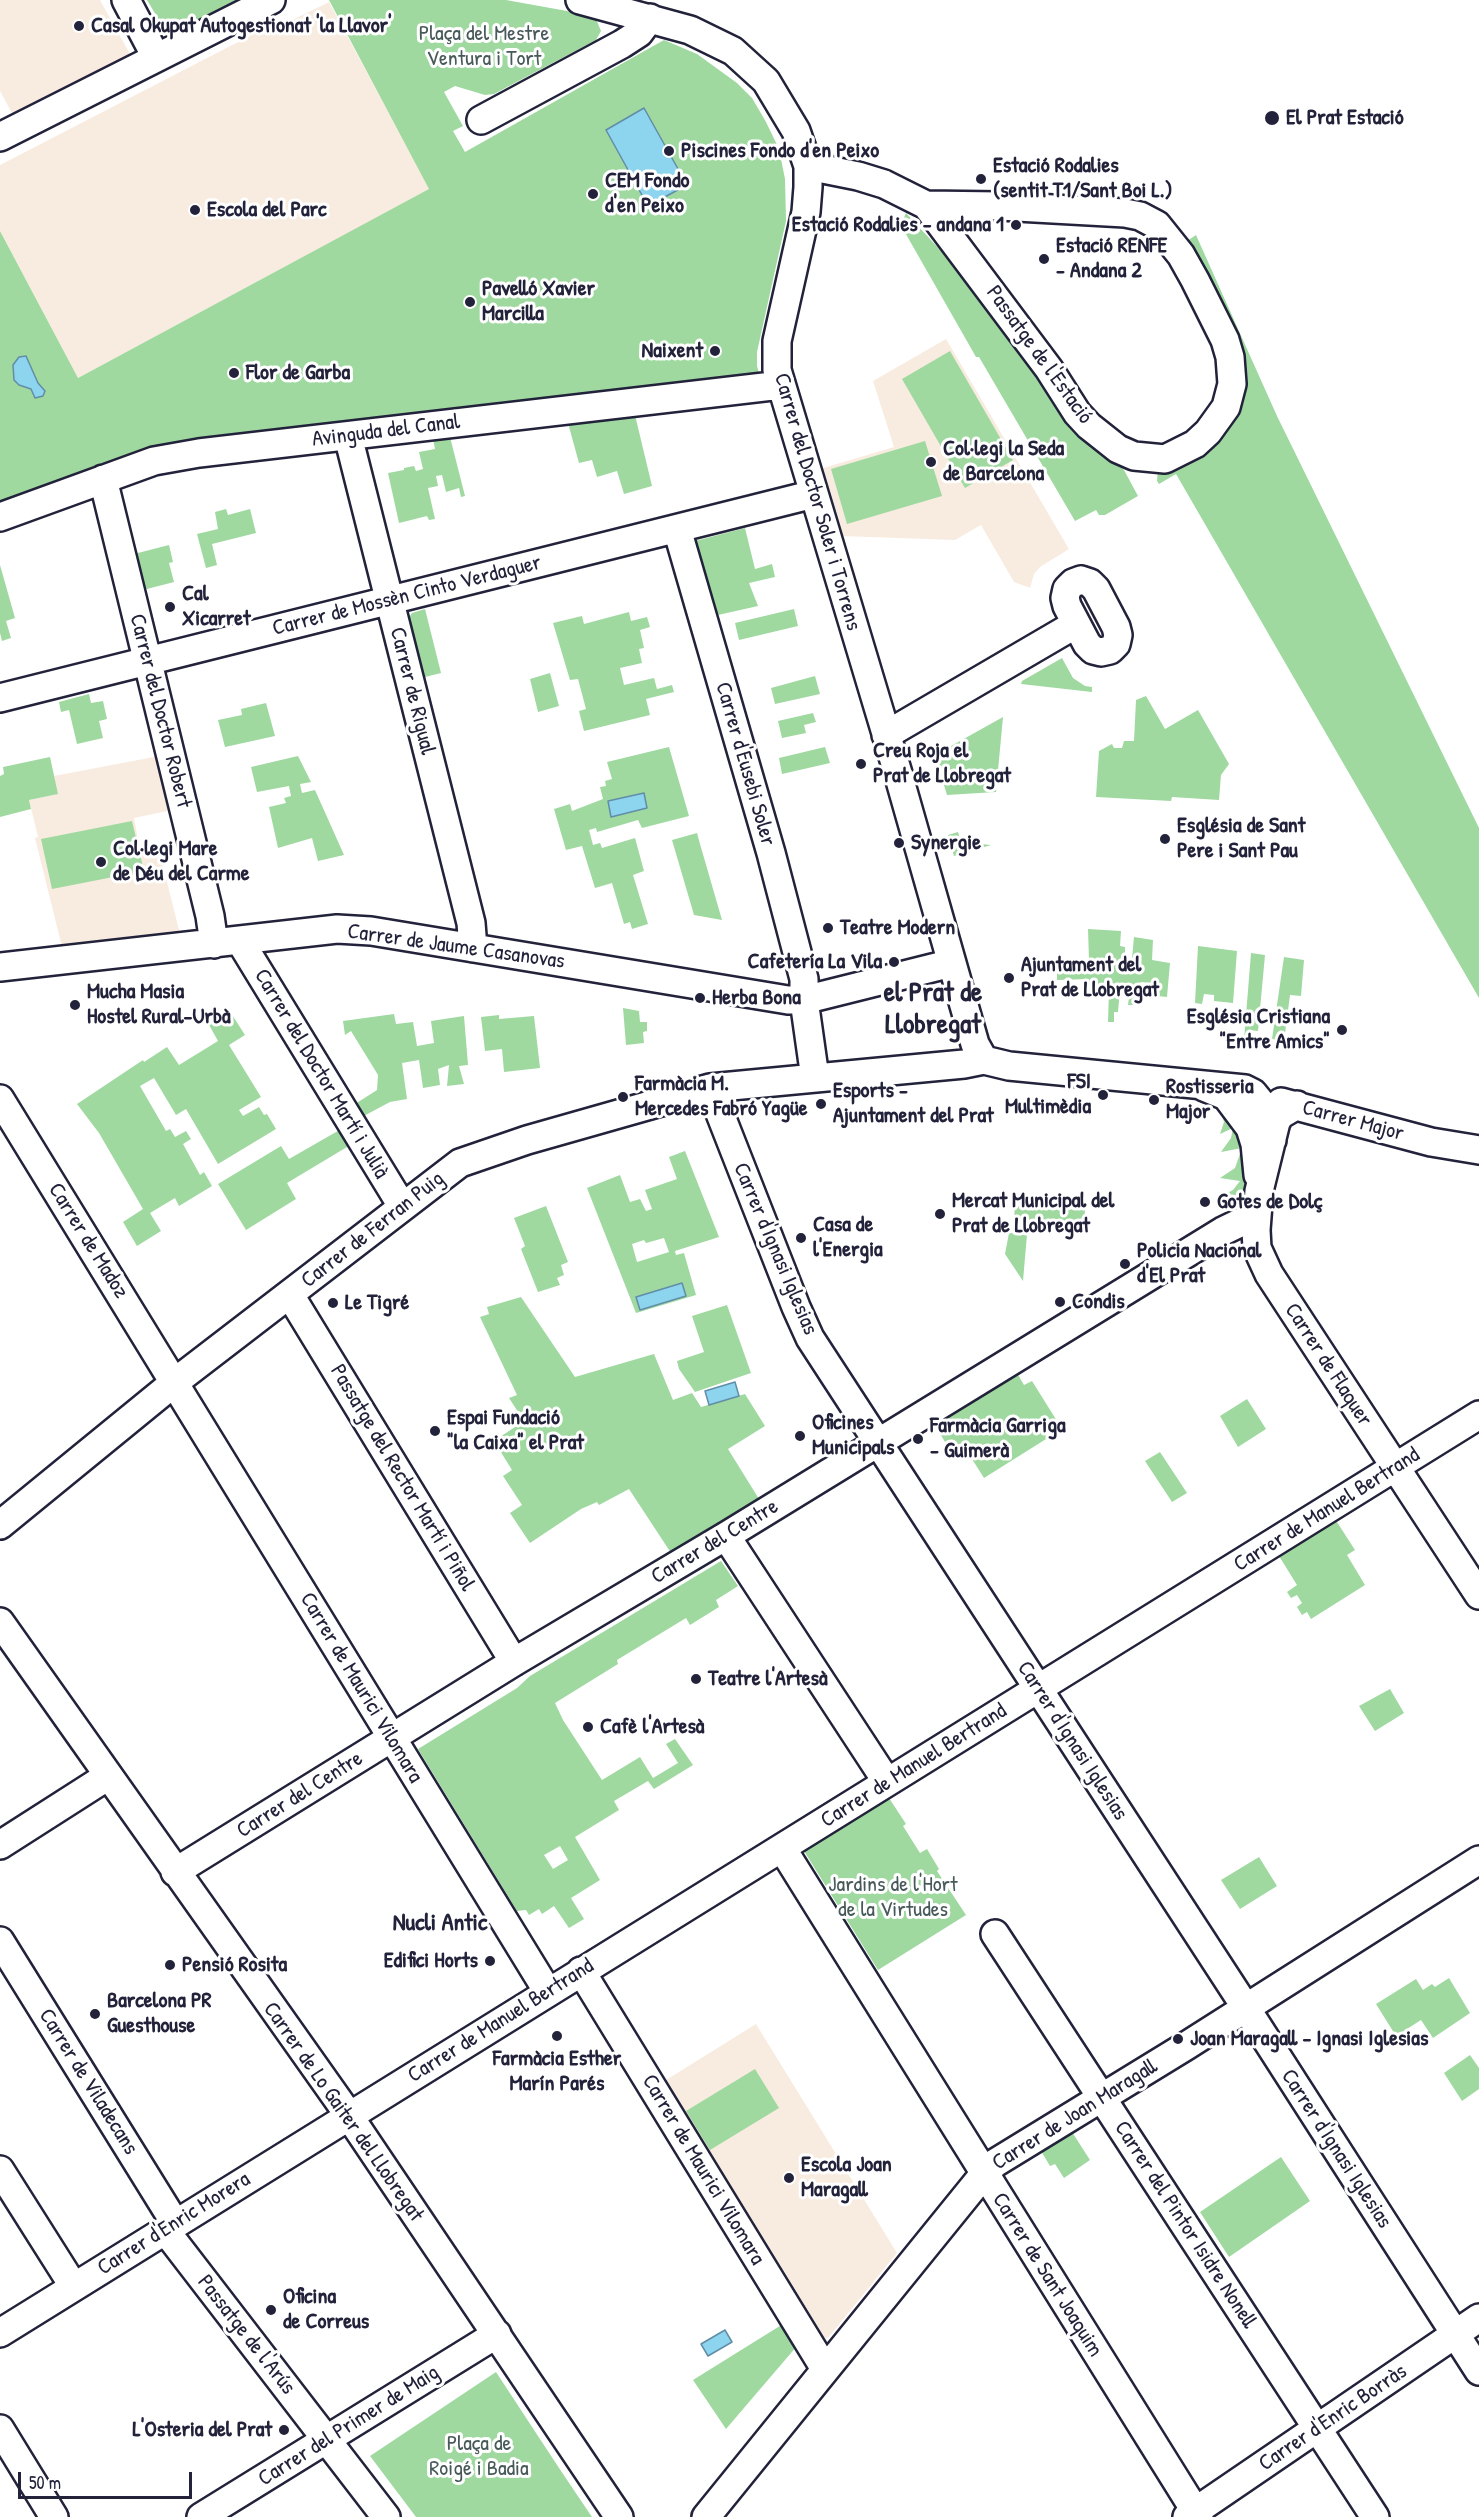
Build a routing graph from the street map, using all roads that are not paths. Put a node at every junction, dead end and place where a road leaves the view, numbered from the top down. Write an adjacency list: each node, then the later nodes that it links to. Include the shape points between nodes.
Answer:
1 (126, 0): 5 (street)
2 (271, 0): 5 (street)
3 (580, 0): 4 (street, Carrer del Doctor Soler i Torrens)
4 (650, 18): 6 (street, via 639,33 622,44); 8 (street, Carrer del Doctor Soler i Torrens, via 722,44 745,60 766,81 792,122)
5 (156, 57): 7 (street)
6 (481, 120)
7 (2, 130)
8 (808, 166): 9 (street, Passatge de l'Estació, via 884,184); 10 (street, Carrer del Doctor Soler i Torrens, via 806,212 777,341)
9 (926, 206): 9 (street, Passatge de l'Estació, via 1089,426 1118,449 1147,459 1172,456 1208,432 1226,407 1232,384 1230,357 1181,255 1157,225 1125,213)
10 (781, 385): 11 (street, Avinguda del Canal); 13 (street, Carrer del Doctor Soler i Torrens)
11 (348, 436): 12 (street, Avinguda del Canal, via 154,461); 16 (street, Carrer de Rigual)
12 (103, 479): 14 (street, Avinguda del Canal); 18 (street, Carrer del Doctor Robert)
13 (814, 494): 15 (street, Carrer de Mossèn Cinto Verdaguer); 20 (street, Carrer del Doctor Soler i Torrens)
14 (0, 517)
15 (677, 529): 16 (street, Carrer de Mossèn Cinto Verdaguer); 25 (street, Carrer d'Eusebi Soler, via 774,864 804,979)
16 (389, 600): 18 (street, Carrer de Mossèn Cinto Verdaguer); 22 (street, Carrer de Rigual, via 471,923)
17 (1076, 624): 20 (street)
18 (148, 661): 19 (street, Carrer de Mossèn Cinto Verdaguer); 21 (street, Carrer del Doctor Robert, via 210,916)
19 (0, 698)
20 (886, 735): 23 (street, Carrer del Doctor Soler i Torrens)
21 (227, 942): 22 (street, Carrer de Jaume Casanovas, via 354,929); 24 (street, Carrer de Jaume Casanovas); 37 (street, Carrer del Doctor Martí i Julià)
22 (473, 948): 25 (street, Carrer de Jaume Casanovas)
23 (951, 957): 25 (street); 26 (street, Carrer del Doctor Soler i Torrens, via 975,1044)
24 (0, 967)
25 (804, 1000): 27 (street, Carrer d'Eusebi Soler)
26 (984, 1060): 27 (street, Carrer de Ferran Puig); 28 (street, via 1009,1066)
27 (815, 1078): 29 (street, Carrer de Ferran Puig)
28 (1197, 1084): 30 (street); 32 (street, via 1245,1089)
29 (710, 1088): 37 (street, Carrer de Ferran Puig, via 460,1163); 41 (street, Carrer d'Ignasi Iglesias, via 810,1338)
30 (1226, 1096): 32 (street, Carrer Major); 36 (street, via 1250,1128 1255,1144)
31 (0, 1099): 39 (street, Carrer de Madoz)
32 (1259, 1099): 33 (street, Carrer Major); 34 (street, via 1270,1118)
33 (1297, 1105): 34 (street, via 1280,1115); 35 (street, Carrer Major, via 1431,1142)
34 (1272, 1140): 36 (street)
35 (1479, 1150)
36 (1258, 1203): 41 (street, Carrer del Centre, via 1223,1231); 42 (street, Carrer de Flaquer, via 1257,1248 1269,1274)
37 (402, 1206): 38 (street, Carrer de Ferran Puig)
38 (290, 1295): 39 (street, Carrer de Ferran Puig); 47 (street, Passatge del Rector Martí i Piñol)
39 (176, 1382): 43 (street, Carrer de Ferran Puig); 49 (street, Carrer de Maurici Vilomara)
40 (1479, 1415): 42 (street, Carrer de Manuel Bertrand)
41 (878, 1442): 44 (street, Carrer del Centre); 48 (street, Carrer d'Ignasi Iglesias)
42 (1396, 1468): 45 (street, Carrer de Flaquer); 48 (street, Carrer de Manuel Bertrand)
43 (0, 1525)
44 (726, 1536): 47 (street, Carrer del Centre); 51 (street)
45 (1479, 1595)
46 (0, 1622): 50 (street, Carrer de Lo Gaiter del Llobregat)
47 (514, 1662): 49 (street, Carrer del Centre)
48 (1037, 1689): 51 (street, Carrer de Manuel Bertrand); 60 (street, Carrer d'Ignasi Iglesias)
49 (391, 1738): 55 (street, Carrer del Centre); 59 (street, Carrer de Maurici Vilomara)
50 (108, 1776): 52 (street); 55 (street, Carrer de Lo Gaiter del Llobregat)
51 (887, 1782): 53 (street, Carrer de Manuel Bertrand)
52 (0, 1845)
53 (782, 1848): 58 (street, Carrer de Manuel Bertrand); 64 (street, Carrer de Sant Joaquim)
54 (1479, 1860): 60 (street, Carrer de Joan Maragall)
55 (175, 1872): 62 (street, Carrer de Lo Gaiter del Llobregat)
56 (995, 1934): 61 (street, Carrer del Pintor Isidre Nonell)
57 (0, 1941): 65 (street, Carrer de Viladecans)
58 (581, 1971): 59 (street, Carrer de Manuel Bertrand); 71 (street, Carrer de Maurici Vilomara)
59 (548, 1992): 62 (street, Carrer de Manuel Bertrand)
60 (1246, 2007): 61 (street, Carrer de Joan Maragall); 70 (street, Carrer d'Ignasi Iglesias)
61 (1101, 2098): 64 (street, Carrer de Joan Maragall, via 1004,2156); 73 (street, Carrer del Pintor Isidre Nonell)
62 (349, 2116): 65 (street, Carrer d'Enric Morera); 69 (street, Carrer de Lo Gaiter del Llobregat)
63 (0, 2170): 66 (street)
64 (984, 2174): 71 (street, Carrer de Joan Maragall); 76 (street, Carrer de Sant Joaquim)
65 (170, 2226): 66 (street, Carrer d'Enric Morera); 75 (street, Passatge de l'Arús)
66 (74, 2287): 68 (street, Carrer d'Enric Morera)
67 (1479, 2318): 70 (street, Carrer d'Enric Borràs)
68 (0, 2334)
69 (497, 2334): 75 (street, Carrer del Primer de Maig); 80 (street, Carrer de Lo Gaiter del Llobregat)
70 (1455, 2335): 72 (street, Carrer d'Ignasi Iglesias); 73 (street, Carrer d'Enric Borràs)
71 (825, 2369): 81 (street, Carrer de Joan Maragall)
72 (1479, 2371)
73 (1317, 2428): 76 (street, Carrer d'Enric Borràs); 82 (street, Carrer del Pintor Isidre Nonell)
74 (0, 2430): 77 (street)
75 (327, 2440): 78 (street, Carrer del Primer de Maig); 79 (street)
76 (1194, 2515)
77 (54, 2517)
78 (201, 2517)
79 (386, 2517)
80 (619, 2517)
81 (706, 2517)
82 (1375, 2517)

